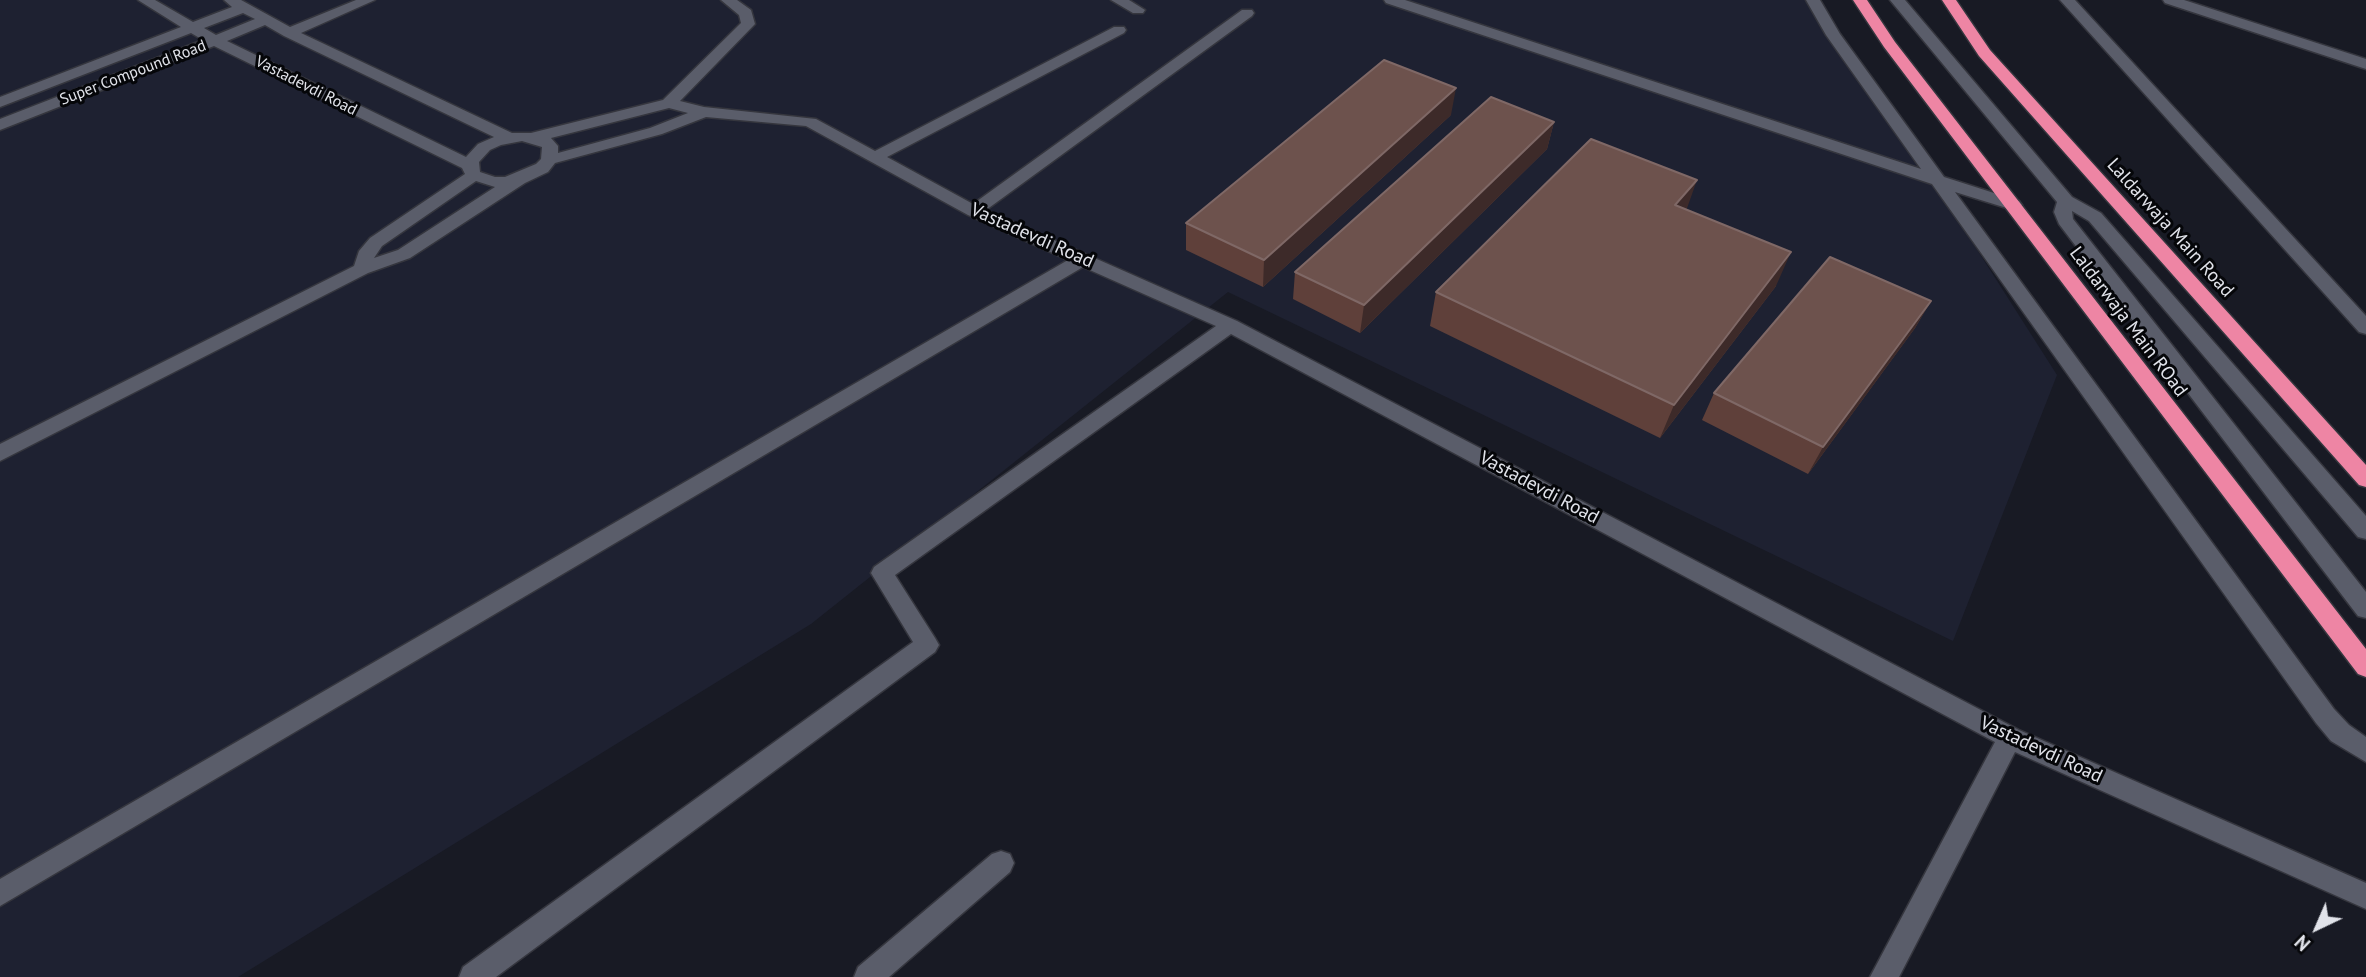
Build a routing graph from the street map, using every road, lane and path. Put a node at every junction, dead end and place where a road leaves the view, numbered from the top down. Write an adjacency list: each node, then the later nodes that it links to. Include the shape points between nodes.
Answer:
1 (145, 0): 16 (street, Vastadevdi Road)
2 (368, 0): 18 (street)
3 (728, 0): 22 (street, via 746,13 748,24)
4 (1118, 0): 13 (street)
5 (1391, 0): 31 (street)
6 (1813, 0): 31 (street, via 1833,35)
7 (1860, 0): 33 (highway, Laldarwaja Main ROad)
8 (1897, 0): 32 (street)
9 (1949, 0): 40 (highway, Laldarwaja Main Road, via 1984,53)
10 (2067, 0): 38 (street)
11 (2170, 0): 20 (street)
12 (237, 4): 15 (street); 16 (street, Super Compound Road)
13 (1138, 10)
14 (1247, 13): 34 (street)
15 (266, 20): 18 (street); 19 (street, Super Compound Road)
16 (194, 28): 19 (street, Vastadevdi Road); 21 (street, Super Compound Road)
17 (1119, 30): 27 (street)
18 (289, 33): 26 (street)
19 (216, 41): 24 (street, Super Compound Road); 29 (street, Vastadevdi Road)
20 (2366, 64)
21 (0, 102)
22 (669, 103): 23 (street, Vastadevdi Road); 25 (street, Vastadevdi Road)
23 (704, 112): 27 (street, Vastadevdi Road, via 810,122); 28 (street, Vastadevdi Road, via 656,131)
24 (0, 125)
25 (534, 137): 26 (street, Vastadevdi Road); 28 (street, via 550,146)
26 (509, 138): 29 (street, via 484,147 476,154)
27 (875, 157): 34 (street, Vastadevdi Road)
28 (549, 160): 30 (street, Vastadevdi Road)
29 (472, 170): 30 (street, Vastadevdi Road, via 493,182); 36 (street, via 376,242)
30 (519, 179): 36 (street, Vastadevdi Road, via 404,254)
31 (1940, 181): 33 (street); 45 (street, via 2325,716)
32 (2066, 201): 41 (street, via 2095,217); 42 (street, via 2065,220)
33 (2013, 205): 43 (highway, Laldarwaja Main ROad)
34 (974, 211): 35 (street, Vastadevdi Road)
35 (1083, 259): 37 (street, Vastadevdi Road); 47 (street)
36 (362, 270): 39 (street, Vastadevdi Road)
37 (1230, 325): 44 (street, Vastadevdi Road); 49 (street, via 882,573 928,645)
38 (2366, 328)
39 (0, 453)
40 (2366, 478)
41 (2366, 531)
42 (2366, 609)
43 (2366, 667)
44 (2010, 738): 48 (street, Vastadevdi Road); 51 (street)
45 (2366, 751)
46 (1001, 863): 50 (street)
47 (0, 893)
48 (2366, 896)
49 (473, 977)
50 (868, 977)
51 (1884, 977)

